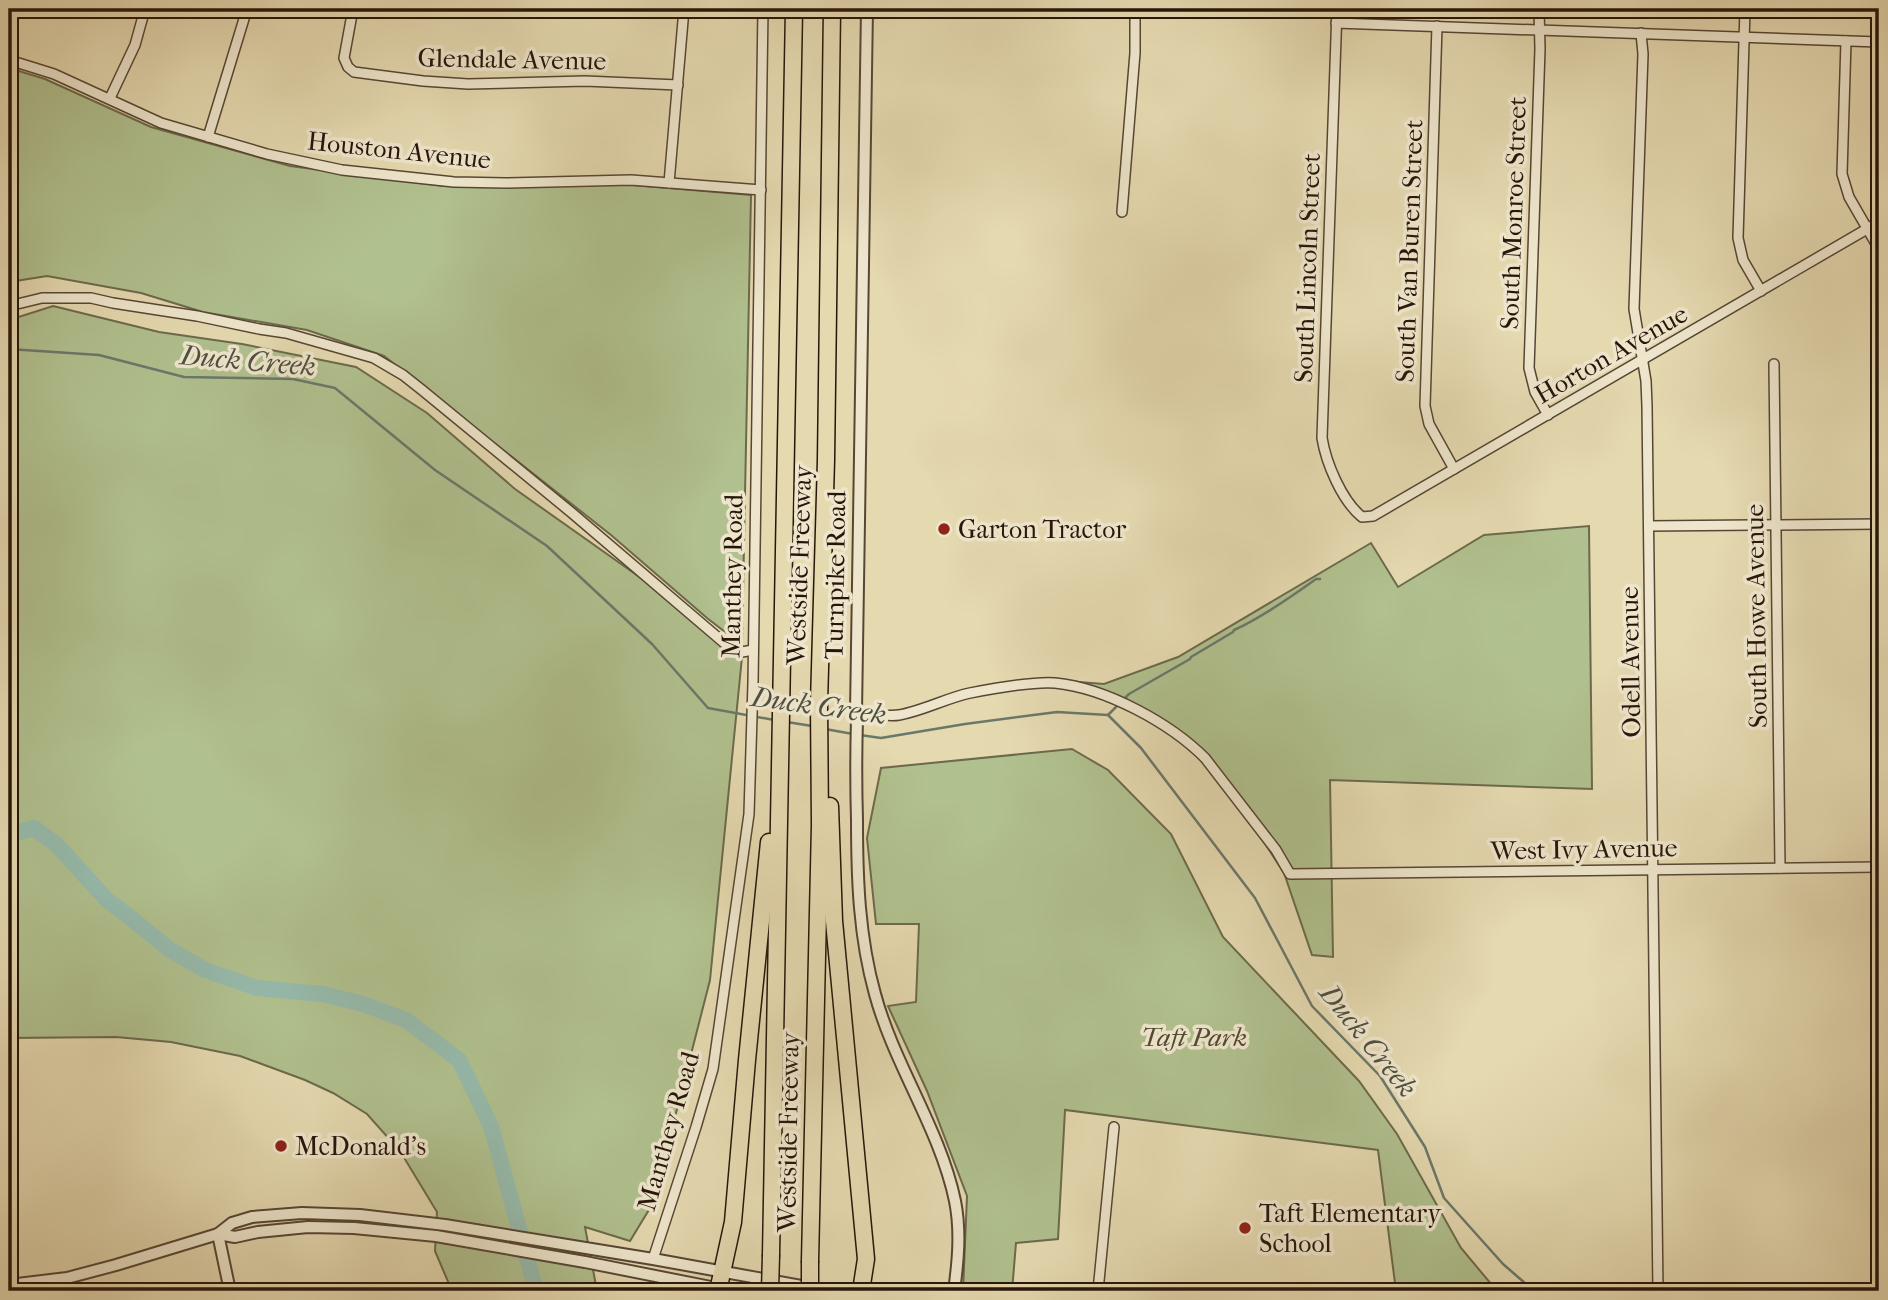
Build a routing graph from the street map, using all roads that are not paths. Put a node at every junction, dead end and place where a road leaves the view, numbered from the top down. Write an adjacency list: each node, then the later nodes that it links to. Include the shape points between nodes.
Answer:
1 (145, 9): 22 (street, via 135,45)
2 (247, 9): 23 (street)
3 (354, 9): 21 (street, Glendale Avenue, via 344,58 354,72 446,83)
4 (684, 9): 21 (street)
5 (762, 9): 25 (street, Manthey Road)
6 (794, 9): 43 (highway, Westside Freeway)
7 (832, 9): 42 (highway, Westside Freeway)
8 (867, 9): 41 (street, Turnpike Road)
9 (1135, 9): 26 (street)
10 (1336, 9): 13 (street, South Lincoln Street)
11 (1539, 9): 15 (street, South Monroe Street)
12 (1745, 9): 17 (street)
13 (1336, 23): 14 (street); 36 (street, South Lincoln Street, via 1322,438 1332,473)
14 (1437, 26): 15 (street); 35 (street, South Van Buren Street, via 1425,406 1429,424)
15 (1540, 30): 16 (street); 34 (street, South Monroe Street, via 1529,368)
16 (1641, 33): 17 (street); 32 (street, Odell Avenue, via 1634,309)
17 (1744, 37): 18 (street); 30 (street, via 1738,239 1743,260)
18 (1846, 41): 19 (street); 28 (street, via 1842,174)
19 (1879, 42)
20 (9, 60): 22 (street, Houston Avenue)
21 (678, 85): 24 (street)
22 (110, 99): 23 (street, Houston Avenue, via 161,123)
23 (208, 137): 24 (street, Houston Avenue, via 300,162 411,178)
24 (669, 183): 25 (street, Houston Avenue)
25 (761, 190): 40 (street, Manthey Road)
26 (1122, 212)
27 (1879, 222): 28 (street, Horton Avenue)
28 (1867, 229): 29 (street); 30 (street, Horton Avenue)
29 (1879, 249)
30 (1761, 291): 32 (street, Horton Avenue)
31 (9, 306): 40 (street, via 42,298 91,298 286,333 374,358 422,390 729,647)
32 (1642, 360): 34 (street, Horton Avenue); 39 (street, Odell Avenue)
33 (1774, 364): 38 (street, South Howe Avenue)
34 (1548, 415): 35 (street, Horton Avenue)
35 (1454, 469): 36 (street, Horton Avenue, via 1373,516)
36 (1362, 517)
37 (1879, 524): 38 (street)
38 (1776, 525): 39 (street); 45 (street, South Howe Avenue)
39 (1649, 526): 46 (street, Odell Avenue)
40 (753, 650): 49 (street, Manthey Road, via 748,823 713,1069)
41 (857, 715): 46 (street, West Ivy Avenue, via 898,715 969,693 1041,683 1101,693 1185,739 1198,751 1290,874); 60 (street, Turnpike Road, via 857,875 865,956 886,1028 948,1174 956,1204 959,1237)
42 (820, 759): 57 (highway, Westside Freeway, bridge); 59 (highway, via 830,787 834,920 866,1259)
43 (780, 797): 51 (highway, via 772,814 733,1222); 56 (highway, Westside Freeway, bridge)
44 (1879, 867): 45 (street, West Ivy Avenue)
45 (1780, 868): 46 (street, West Ivy Avenue)
46 (1654, 870): 62 (street, Odell Avenue)
47 (1114, 1127): 61 (street)
48 (218, 1234): 49 (street, via 232,1223 252,1217 360,1214); 50 (street, via 234,1237 308,1227 354,1228); 53 (street); 54 (street)
49 (653, 1259): 50 (street, via 638,1262 596,1257); 51 (street)
50 (585, 1262): 55 (street)
51 (721, 1272): 55 (highway); 58 (street)
52 (9, 1285): 53 (street)
53 (22, 1288)
54 (230, 1291)
55 (722, 1291)
56 (770, 1291)
57 (810, 1291)
58 (830, 1291)
59 (861, 1291)
60 (954, 1291)
61 (1098, 1291)
62 (1658, 1291)

